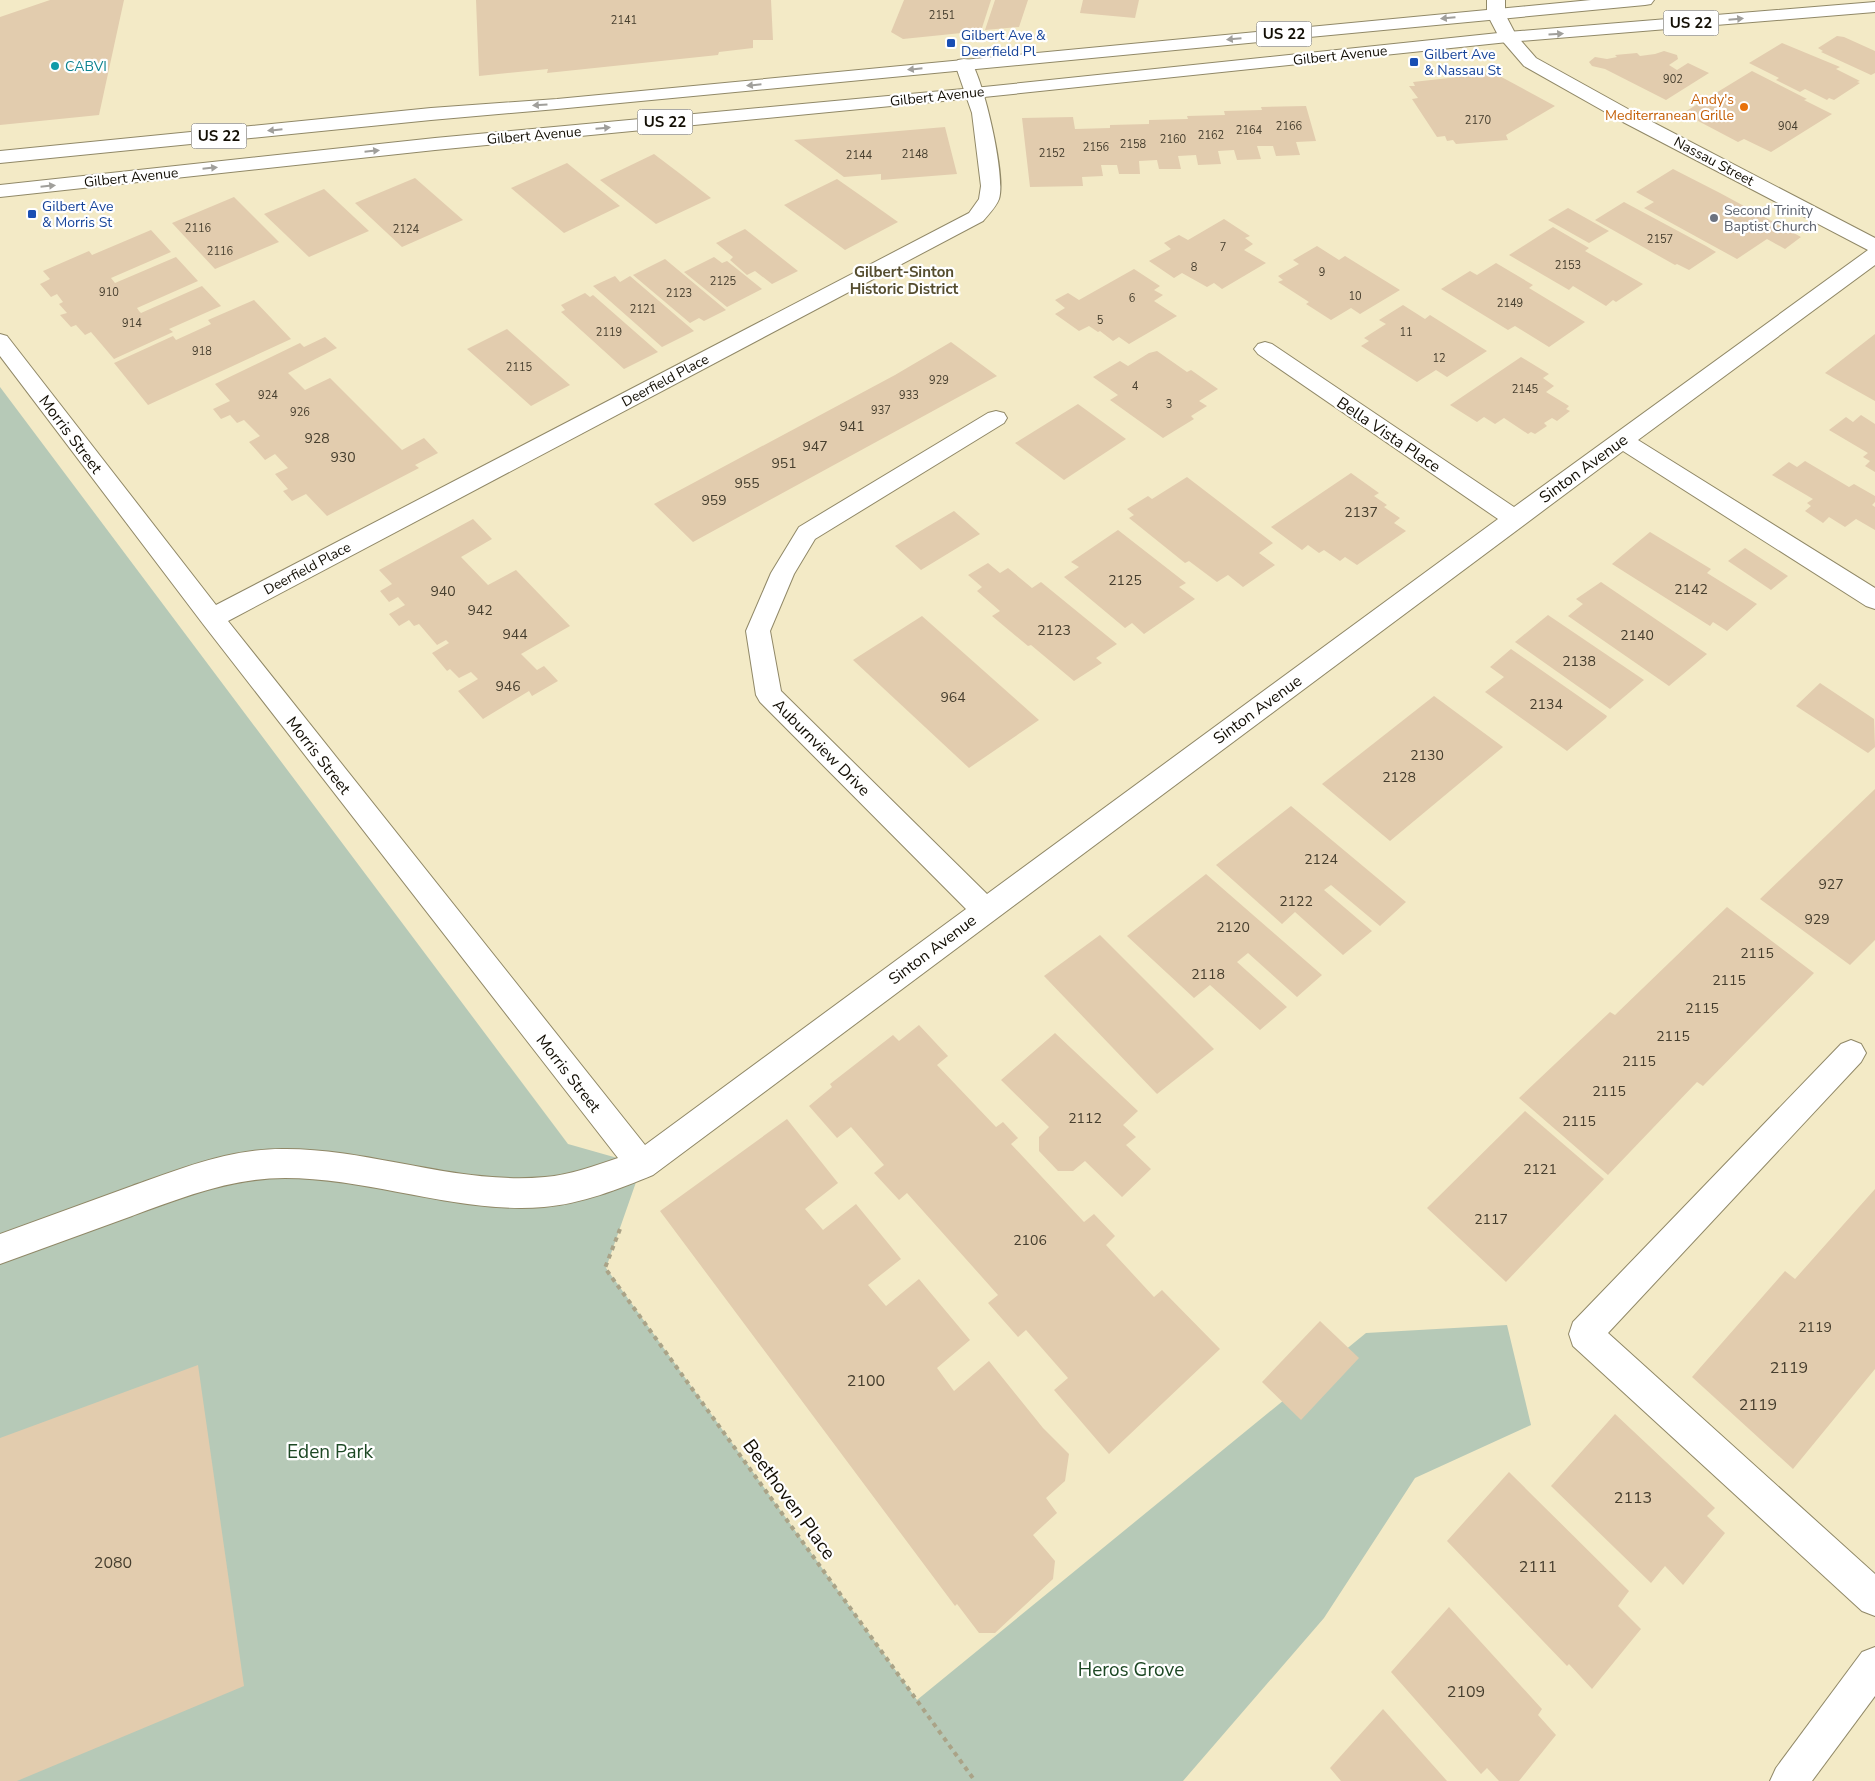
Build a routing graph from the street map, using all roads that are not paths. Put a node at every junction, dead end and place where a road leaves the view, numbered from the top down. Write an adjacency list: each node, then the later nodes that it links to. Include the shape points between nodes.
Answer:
1 (1645, 0): 2 (street, Gilbert Avenue / US 22)
2 (1496, 7): 4 (street, Nassau Street); 5 (street, Gilbert Avenue / US 22, one-way to 5)
3 (1875, 7): 4 (street, Gilbert Avenue / US 22, one-way to 3)
4 (1508, 37): 6 (street, Gilbert Avenue / US 22); 9 (street, Nassau Street, via 1530,62)
5 (964, 64): 6 (street, Deerfield Place); 7 (street, Gilbert Avenue / US 22, one-way to 7)
6 (974, 93): 8 (street, Gilbert Avenue / US 22, one-way to 6, via 435,144); 17 (street, Deerfield Place, via 981,114 991,186 989,200 976,217)
7 (0, 158)
8 (0, 191)
9 (1875, 246)
10 (1875, 255): 14 (street, Sinton Avenue)
11 (0, 341): 17 (street, Morris Street)
12 (1265, 349): 15 (street, Bella Vista Place)
13 (996, 418): 18 (street, Auburnview Drive, via 806,533 783,573 758,631 769,694)
14 (1622, 440): 15 (street, Sinton Avenue); 16 (street)
15 (1514, 519): 18 (street, Sinton Avenue)
16 (1875, 600)
17 (212, 618): 20 (street, Morris Street)
18 (986, 910): 20 (street, Sinton Avenue)
19 (1851, 1052): 22 (street, via 1585,1334)
20 (642, 1165): 21 (street, Sinton Avenue, via 568,1187 534,1193 443,1184 350,1168 285,1163 240,1165 200,1176)
21 (0, 1249)
22 (1875, 1598)
23 (1875, 1665): 24 (street)
24 (1788, 1781)

